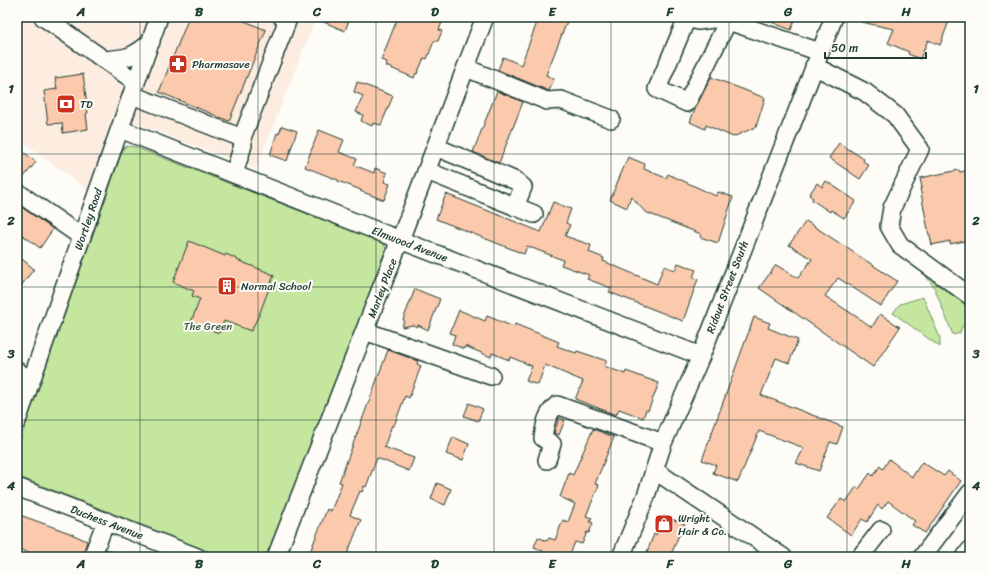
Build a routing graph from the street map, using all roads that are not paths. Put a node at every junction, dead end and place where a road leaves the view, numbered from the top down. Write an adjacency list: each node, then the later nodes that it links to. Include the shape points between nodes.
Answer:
1 (43, 17): 9 (street)
2 (160, 17): 7 (street, Wortley Road)
3 (282, 17): 14 (street, via 288,19)
4 (485, 17): 10 (street, Marley Place)
5 (834, 17): 8 (street, Ridout Street South)
6 (728, 21): 6 (street, via 720,18 698,21 687,18 657,89 687,103); 8 (street)
7 (151, 42): 9 (street, via 138,53 124,58); 11 (street, Wortley Road)
8 (817, 59): 23 (street, via 895,115 920,149 892,208 889,226 900,245); 25 (street, Ridout Street South)
9 (104, 60): 11 (street)
10 (466, 68): 12 (street, via 547,101 561,100); 15 (street, Marley Place)
11 (134, 89): 13 (street, Wortley Road); 14 (street)
12 (611, 119)
13 (120, 129): 17 (street, Elmwood Avenue); 21 (street, Wortley Road)
14 (242, 138): 17 (street, via 243,145)
15 (436, 147): 16 (street, Marley Place); 19 (street, via 516,181 523,187)
16 (427, 171): 19 (street); 22 (street, Marley Place)
17 (234, 174): 22 (street, Elmwood Avenue)
18 (17, 192): 21 (street)
19 (516, 206): 20 (street)
20 (534, 214)
21 (82, 237): 28 (street, Wortley Road)
22 (400, 240): 24 (street, Marley Place); 25 (street, Elmwood Avenue)
23 (970, 296)
24 (365, 331): 27 (street); 40 (street, Marley Place)
25 (701, 356): 30 (street, Ridout Street South)
26 (17, 371): 28 (street)
27 (491, 376)
28 (31, 381): 29 (street, Wortley Road)
29 (17, 422)
30 (663, 443): 31 (street, via 557,405 546,420 543,438 552,444); 32 (street, Ridout Street South)
31 (547, 460)
32 (654, 470): 41 (street, Ridout Street South); 42 (street)
33 (17, 487): 35 (street, Duchess Avenue)
34 (970, 493): 44 (street)
35 (106, 521): 38 (street); 39 (street, Duchess Avenue)
36 (881, 530): 43 (street)
37 (970, 550): 45 (street)
38 (92, 557)
39 (197, 557)
40 (276, 557)
41 (621, 557)
42 (783, 557)
43 (860, 557)
44 (922, 557)
45 (965, 557)

